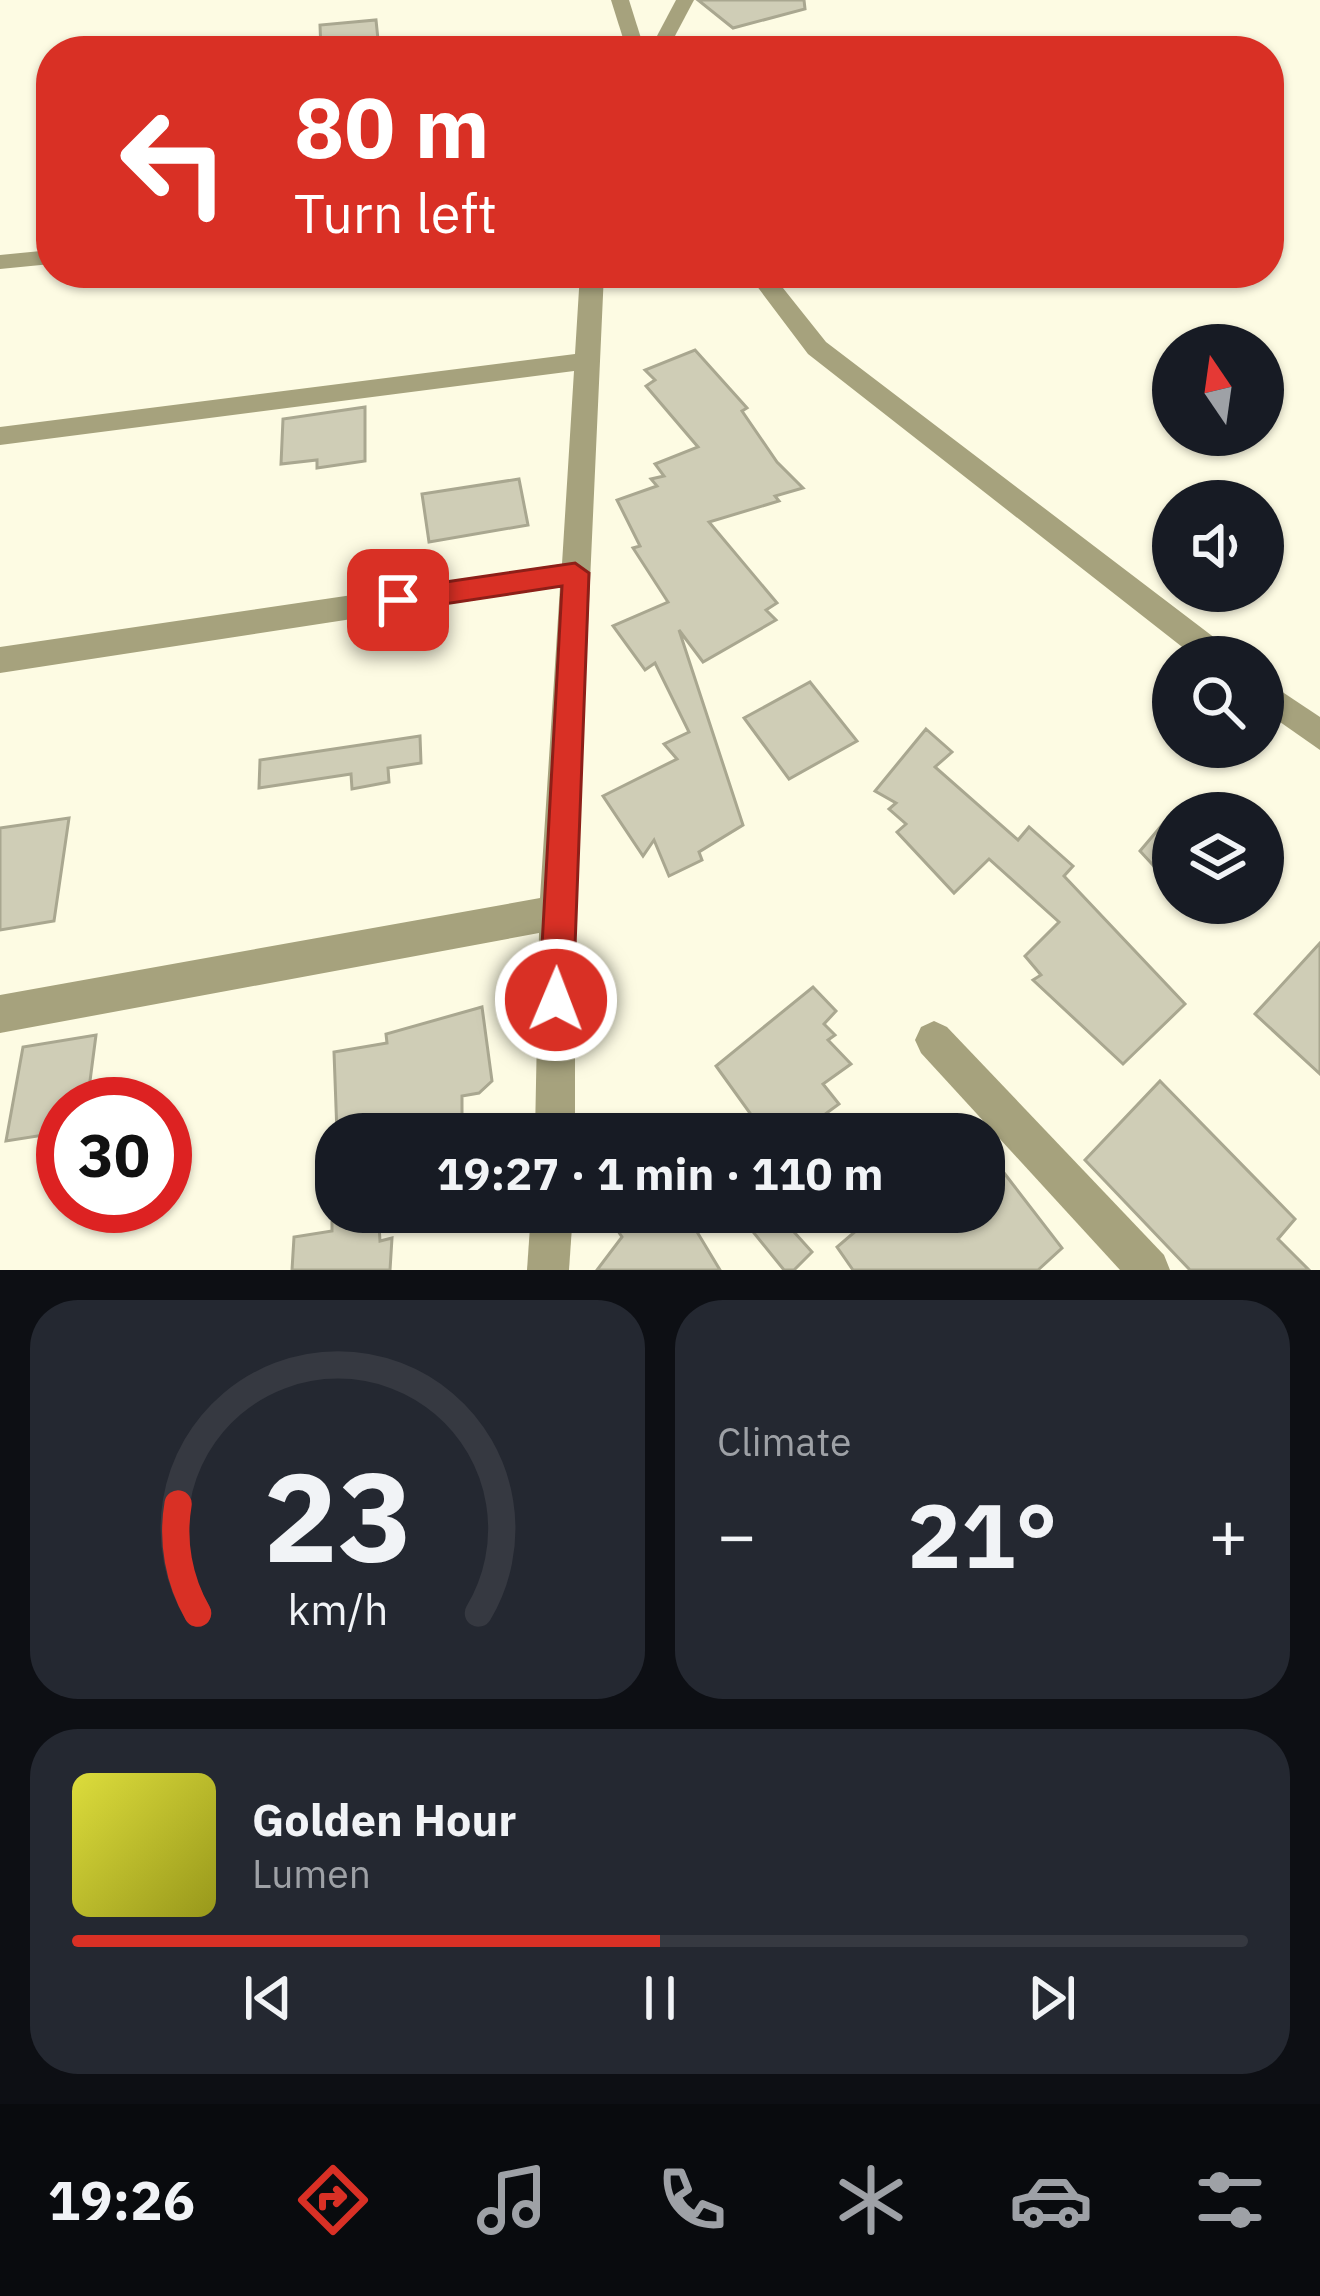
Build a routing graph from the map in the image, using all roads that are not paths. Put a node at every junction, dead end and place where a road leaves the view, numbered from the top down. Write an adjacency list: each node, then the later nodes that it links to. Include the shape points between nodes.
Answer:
1 (620, 0): 3 (street)
2 (685, 0): 4 (street)
3 (631, 36)
4 (666, 36)
5 (36, 258): 6 (street)
6 (0, 262)
7 (591, 288): 9 (street)
8 (771, 288): 12 (street, via 818,348)
9 (587, 362): 10 (street); 11 (street)
10 (0, 436)
11 (575, 573): 13 (street); 16 (street)
12 (1189, 636)
13 (0, 661)
14 (1284, 708): 15 (street)
15 (1320, 736)
16 (557, 911): 17 (street); 19 (street)
17 (0, 1014)
18 (934, 1040): 22 (street)
19 (555, 1113)
20 (551, 1233): 21 (street)
21 (548, 1270)
22 (1149, 1270)

